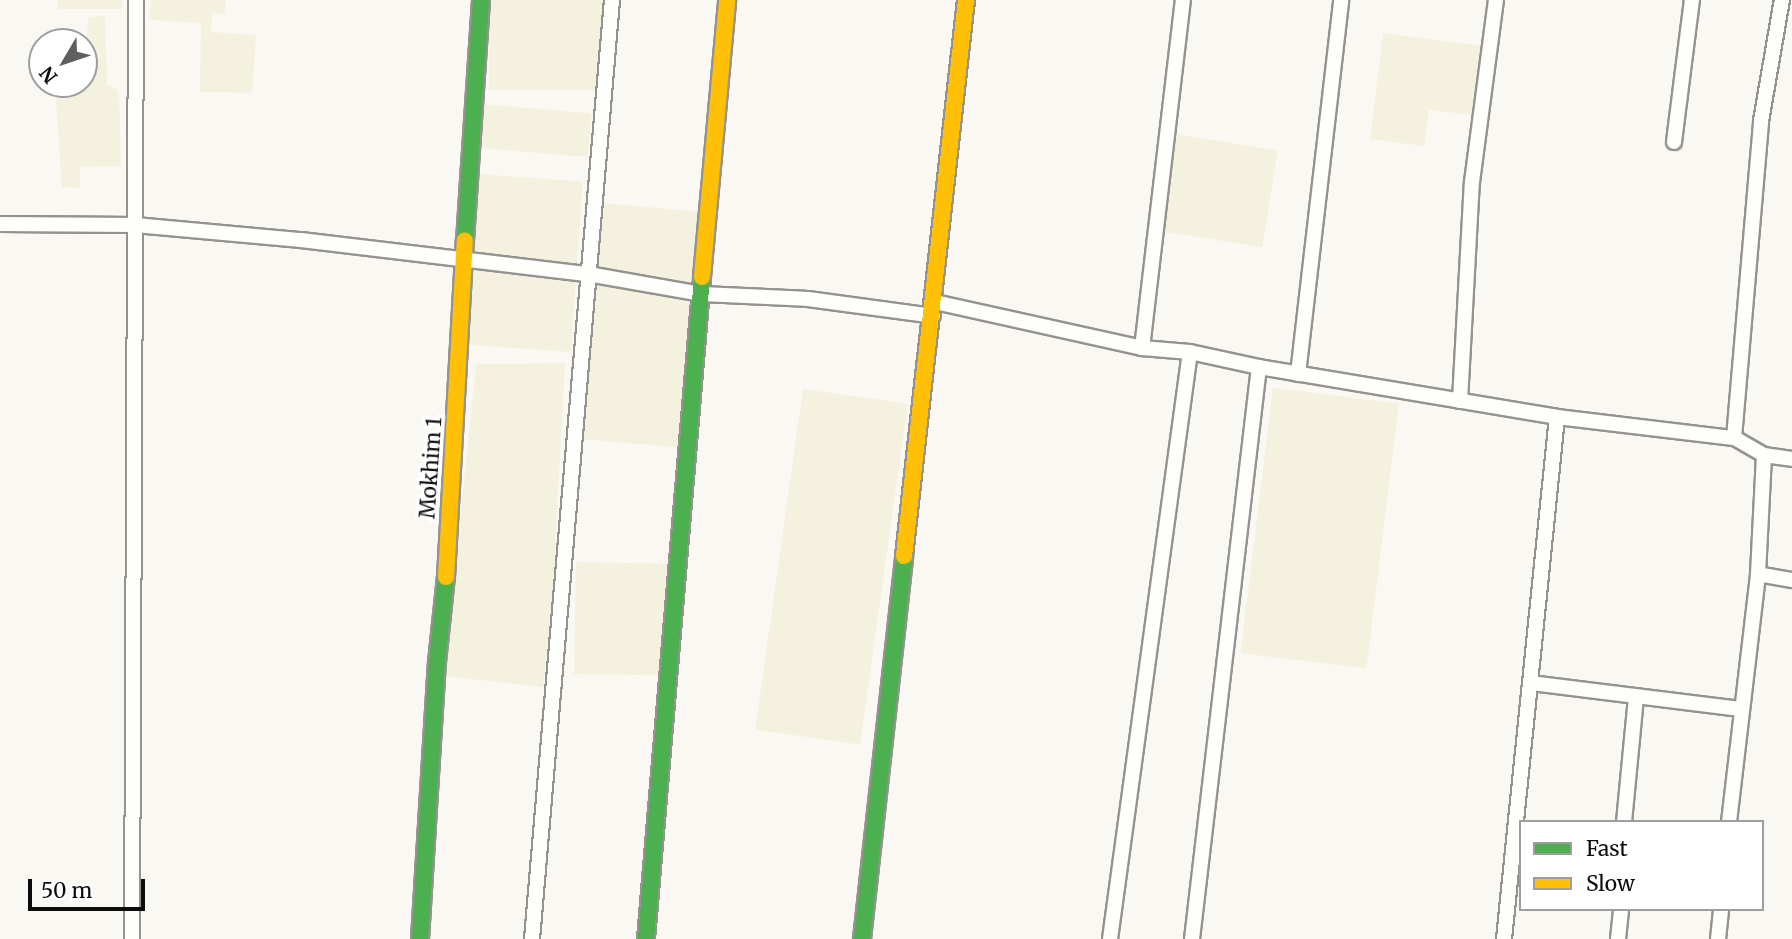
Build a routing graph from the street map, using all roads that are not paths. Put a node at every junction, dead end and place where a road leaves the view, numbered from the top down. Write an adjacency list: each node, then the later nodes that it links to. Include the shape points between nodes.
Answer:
1 (136, 0): 13 (street)
2 (481, 0): 14 (street, Mokhim 1)
3 (612, 0): 15 (street)
4 (727, 0): 16 (street)
5 (966, 0): 17 (street)
6 (1183, 0): 18 (street)
7 (1341, 0): 21 (street)
8 (1496, 0): 22 (street, via 1472,182)
9 (1692, 0): 11 (street)
10 (1782, 0): 24 (street, via 1761,121)
11 (1674, 142)
12 (0, 224): 13 (street)
13 (135, 225): 14 (street); 36 (street)
14 (465, 259): 15 (street); 37 (street, Mokhim 1)
15 (589, 274): 16 (street); 38 (street)
16 (702, 294): 17 (street); 39 (street)
17 (934, 309): 18 (street); 40 (street)
18 (1142, 348): 19 (street)
19 (1190, 352): 20 (street); 41 (street)
20 (1259, 367): 21 (street); 42 (street)
21 (1298, 374): 22 (street)
22 (1460, 401): 23 (street)
23 (1557, 417): 24 (street); 29 (street)
24 (1734, 438): 25 (street)
25 (1764, 455): 26 (street); 27 (street)
26 (1792, 459)
27 (1758, 575): 28 (street); 31 (street)
28 (1792, 580)
29 (1531, 682): 30 (street); 43 (street)
30 (1636, 697): 31 (street); 32 (street)
31 (1741, 709): 33 (street)
32 (1624, 820)
33 (1729, 820)
34 (1621, 911): 44 (street)
35 (1721, 911): 45 (street)
36 (132, 939)
37 (420, 939)
38 (532, 939)
39 (646, 939)
40 (862, 939)
41 (1110, 939)
42 (1192, 939)
43 (1504, 939)
44 (1618, 939)
45 (1718, 939)

